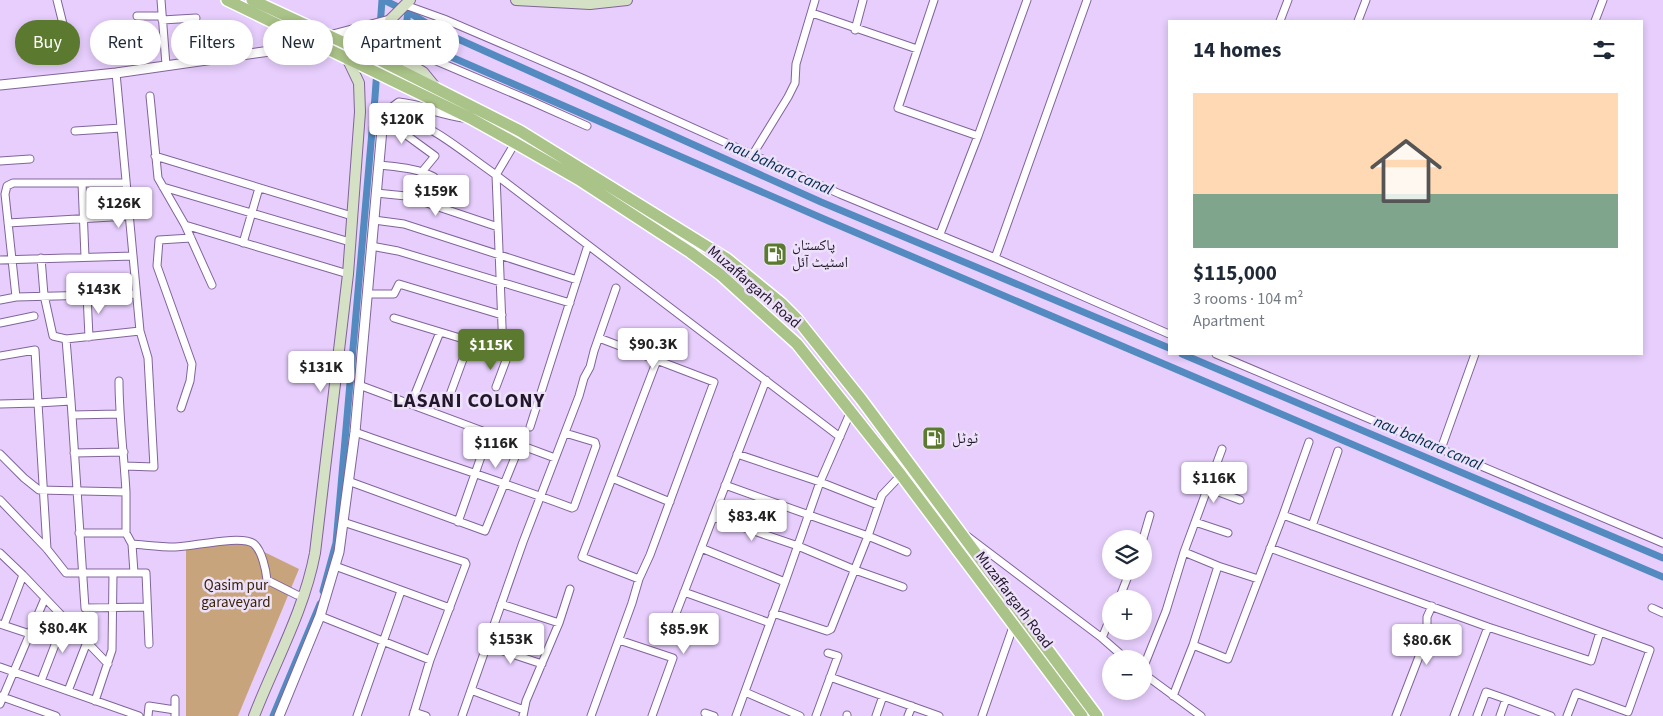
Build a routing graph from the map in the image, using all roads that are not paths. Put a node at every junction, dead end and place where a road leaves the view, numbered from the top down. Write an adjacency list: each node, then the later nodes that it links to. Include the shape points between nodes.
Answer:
1 (57, 0): 20 (street)
2 (161, 0): 18 (street)
3 (227, 0): 21 (main road, Muzaffargarh Road)
4 (254, 0): 22 (main road)
5 (516, 0): 6 (main road, via 590,4)
6 (627, 0)
7 (816, 0): 16 (street)
8 (863, 0): 27 (street)
9 (934, 0): 30 (street)
10 (1027, 0): 48 (street)
11 (1087, 0): 85 (street)
12 (1288, 0): 24 (street)
13 (1366, 0): 25 (street)
14 (1603, 0): 26 (street)
15 (408, 2): 23 (main road); 50 (street)
16 (812, 13): 27 (street); 50 (street, via 796,64 795,83)
17 (137, 16): 18 (street)
18 (162, 18): 19 (street); 37 (street)
19 (196, 18)
20 (62, 20)
21 (269, 20)
22 (289, 20)
23 (391, 20)
24 (1280, 20)
25 (1358, 20)
26 (1595, 20)
27 (856, 30): 30 (street)
28 (333, 43): 40 (main road, Muzaffargarh Road, via 364,52)
29 (333, 47): 32 (main road, Muzaffargarh Road)
30 (917, 49): 48 (street, via 898,108)
31 (263, 51): 37 (street)
32 (343, 55)
33 (350, 65): 67 (main road, via 359,83 360,112)
34 (361, 65): 44 (main road, Muzaffargarh Road)
35 (411, 65): 40 (main road, via 423,72)
36 (444, 65): 45 (street)
37 (166, 66): 38 (street)
38 (116, 73): 39 (street); 46 (street)
39 (0, 85)
40 (437, 89): 60 (main road, Muzaffargarh Road, via 520,131)
41 (150, 96): 51 (street)
42 (401, 116): 56 (street, via 438,135)
43 (383, 118): 44 (street, via 399,103); 54 (street); 55 (street, via 435,156)
44 (470, 118): 49 (main road, Muzaffargarh Road)
45 (587, 126)
46 (121, 128): 47 (street); 59 (street)
47 (75, 131)
48 (978, 136): 73 (street)
49 (515, 143): 56 (street); 64 (main road, Muzaffargarh Road)
50 (753, 154): 73 (street, via 840,194)
51 (155, 156): 61 (street, via 158,178); 62 (street)
52 (30, 159): 53 (street)
53 (0, 161)
54 (379, 164): 55 (street); 63 (street)
55 (421, 173): 57 (street)
56 (496, 176): 72 (street); 79 (street)
57 (434, 178)
58 (82, 183): 59 (street); 68 (street); 70 (street, via 12,183 7,186 5,194)
59 (126, 183): 66 (street)
60 (610, 186): 64 (main road); 172 (main road, Muzaffargarh Road, via 727,259 781,303 862,399)
61 (163, 187): 65 (street); 71 (street)
62 (259, 188): 65 (street); 67 (street)
63 (376, 193): 69 (street); 72 (street, via 406,196)
64 (604, 196): 126 (main road, Muzaffargarh Road, via 722,275 797,344)
65 (252, 213): 77 (street); 78 (street)
66 (129, 216): 68 (street); 82 (street)
67 (352, 216): 77 (main road)
68 (83, 218): 70 (street); 83 (street)
69 (374, 220): 80 (street); 81 (street, via 404,224)
70 (8, 223): 74 (street)
71 (185, 225): 76 (street); 78 (street)
72 (498, 227): 81 (street)
73 (940, 234): 85 (street)
74 (10, 237): 75 (street); 86 (street)
75 (0, 238)
76 (191, 238): 91 (street); 125 (street, via 159,240 157,266 192,364)
77 (350, 242): 88 (main road)
78 (243, 243): 88 (street)
79 (588, 245): 89 (street); 116 (street)
80 (372, 246): 90 (street); 95 (street)
81 (499, 254): 89 (street); 90 (street)
82 (133, 256): 83 (street); 94 (street)
83 (85, 257): 84 (street)
84 (41, 258): 86 (street); 96 (street)
85 (995, 258): 106 (street)
86 (12, 259): 87 (street); 97 (street)
87 (0, 260)
88 (348, 274): 198 (main road, via 318,529 311,575)
89 (577, 280): 99 (street)
90 (500, 282): 99 (street); 100 (street)
91 (212, 285)
92 (616, 288): 108 (street)
93 (87, 294): 94 (street); 96 (street); 107 (street)
94 (136, 294): 104 (street)
95 (367, 294): 100 (street, via 394,294 399,284); 118 (street)
96 (44, 295): 97 (street); 109 (street, via 53,336)
97 (16, 297): 98 (street)
98 (0, 300)
99 (570, 303): 129 (street)
100 (502, 315): 111 (street)
101 (34, 316): 103 (street)
102 (394, 318): 105 (street)
103 (0, 323)
104 (140, 331): 107 (street); 144 (street, via 148,358 154,467)
105 (440, 332): 110 (street); 124 (street)
106 (1168, 332)
107 (89, 336): 109 (street)
108 (599, 338): 115 (street); 131 (street)
109 (66, 339): 121 (street)
110 (470, 340): 111 (street); 120 (street)
111 (503, 350): 119 (street, via 508,356)
112 (1218, 355): 137 (street)
113 (1475, 355): 137 (street)
114 (0, 356): 122 (street, via 35,350)
115 (657, 360): 147 (street); 159 (street, via 714,382)
116 (766, 380): 133 (street); 142 (street)
117 (119, 381): 127 (street)
118 (359, 385): 124 (street); 130 (street)
119 (496, 387)
120 (448, 400)
121 (71, 401): 122 (street); 128 (street)
122 (38, 403): 123 (street); 153 (street)
123 (0, 404)
124 (411, 404): 132 (street)
125 (181, 408)
126 (851, 411): 133 (street); 146 (main road, Muzaffargarh Road)
127 (119, 414): 128 (street); 140 (street)
128 (72, 415): 139 (street)
129 (530, 427)
130 (355, 432): 145 (street); 148 (street)
131 (565, 433): 143 (street); 156 (street, via 595,442 596,446 574,508)
132 (489, 434): 135 (street); 145 (street)
133 (840, 437): 149 (street)
134 (1309, 442): 163 (street)
135 (520, 445): 143 (street); 150 (street)
136 (1222, 449): 152 (street)
137 (1441, 449): 175 (street)
138 (1338, 451): 168 (street)
139 (74, 452): 140 (street); 154 (street)
140 (124, 452): 144 (street)
141 (0, 454): 153 (street, via 24,478)
142 (737, 454): 149 (street); 151 (street)
143 (555, 458): 156 (street)
144 (125, 466): 155 (street)
145 (475, 474): 150 (street); 166 (street)
146 (901, 475): 160 (street, via 882,495); 214 (main road, Muzaffargarh Road)
147 (612, 478): 159 (street); 191 (street, via 582,557)
148 (348, 482): 165 (street); 166 (street)
149 (820, 482): 160 (street); 161 (street)
150 (505, 483): 156 (street); 166 (street, via 485,531)
151 (725, 485): 161 (street); 164 (street)
152 (1208, 488): 158 (street); 167 (street)
153 (43, 490): 154 (street); 180 (street)
154 (76, 491): 155 (street); 170 (street)
155 (126, 492): 171 (street)
156 (540, 496): 200 (street)
157 (0, 500): 180 (street)
158 (1240, 500)
159 (670, 502): 191 (street)
160 (878, 505): 174 (street)
161 (809, 515): 174 (street); 177 (street)
162 (1150, 515): 169 (street)
163 (1282, 515): 168 (street); 179 (street)
164 (713, 517): 177 (street); 178 (street)
165 (343, 522): 184 (street); 204 (street, via 465,562)
166 (458, 522)
167 (1195, 522): 173 (street); 182 (street)
168 (1312, 526): 216 (street)
169 (1145, 530)
170 (79, 533): 171 (street); 189 (street)
171 (126, 533): 176 (street)
172 (963, 533): 218 (street); 270 (main road, Muzaffargarh Road)
173 (1228, 533)
174 (868, 536): 181 (street); 186 (street)
175 (1663, 543)
176 (132, 544): 188 (street); 198 (street, via 176,547 247,541 255,545 266,567 267,580)
177 (798, 546): 186 (street); 193 (street)
178 (701, 548): 193 (street); 197 (street)
179 (1270, 548): 192 (street); 201 (street)
180 (47, 549): 189 (street, via 66,572)
181 (907, 552)
182 (1184, 552): 185 (street); 227 (street)
183 (0, 553): 190 (street)
184 (335, 566): 196 (street); 208 (street)
185 (1218, 566): 192 (street); 224 (street)
186 (855, 570): 194 (street); 207 (street, via 827,632)
187 (113, 572): 188 (street); 189 (street); 202 (street)
188 (134, 572): 203 (street, via 146,572)
189 (82, 573): 202 (street, via 85,608)
190 (23, 575): 199 (street); 213 (street)
191 (639, 579): 219 (street)
192 (1258, 579): 224 (street, via 1228,659)
193 (785, 582): 207 (street)
194 (903, 587)
195 (570, 589): 211 (street)
196 (401, 591): 204 (street); 222 (street)
197 (684, 592): 209 (street); 212 (street)
198 (304, 596): 254 (main road)
199 (45, 598): 210 (street); 217 (street)
200 (501, 604): 211 (street); 225 (street)
201 (1432, 606): 215 (street); 272 (street, via 1427,617 1427,636)
202 (112, 607): 203 (street); 230 (street, via 112,650)
203 (147, 607): 223 (street)
204 (450, 608): 229 (street)
205 (1652, 608): 206 (street)
206 (1663, 613)
207 (773, 614): 212 (street)
208 (320, 616): 222 (street); 255 (street)
209 (675, 616)
210 (65, 619): 221 (street); 236 (street)
211 (559, 623): 231 (street)
212 (770, 623): 239 (street)
213 (2, 624): 217 (street)
214 (1014, 624): 268 (street); 269 (main road, Muzaffargarh Road)
215 (1488, 627): 216 (street, via 1591,661); 273 (street)
216 (1600, 632): 277 (street, via 1650,650 1628,712 1576,693)
217 (30, 634): 233 (street)
218 (1102, 638)
219 (618, 640): 259 (street); 260 (street, via 673,658)
220 (1104, 640): 226 (street)
221 (87, 642): 230 (street); 238 (street)
222 (383, 642): 229 (street); 256 (street)
223 (149, 644)
224 (1193, 645): 241 (street)
225 (488, 646): 231 (street); 237 (street)
226 (1116, 650)
227 (1150, 650)
228 (828, 653): 234 (street, via 838,656)
229 (430, 660): 250 (street)
230 (108, 664): 245 (street)
231 (542, 664): 248 (street)
232 (0, 667): 233 (street)
233 (14, 672): 236 (street); 242 (street)
234 (830, 676): 240 (street); 264 (street)
235 (1152, 680): 241 (street)
236 (41, 682): 238 (street)
237 (471, 690): 248 (street); 258 (street)
238 (68, 691): 245 (street)
239 (745, 692): 262 (street); 263 (street)
240 (883, 696): 246 (street); 265 (street)
241 (1174, 696): 271 (street)
242 (1, 699): 251 (street)
243 (1506, 699): 274 (street, via 1486,692); 275 (street); 276 (street)
244 (176, 700): 247 (street)
245 (95, 701): 252 (street)
246 (912, 706): 266 (street); 267 (street)
247 (175, 713): 253 (street, via 149,706)
248 (523, 713)
249 (705, 713): 261 (street)
250 (413, 714): 257 (street)
251 (56, 716)
252 (138, 716)
253 (148, 716)
254 (254, 716)
255 (279, 716)
256 (357, 716)
257 (426, 716)
258 (462, 716)
259 (591, 716)
260 (652, 716)
261 (714, 716)
262 (736, 716)
263 (800, 716)
264 (816, 716)
265 (876, 716)
266 (908, 716)
267 (938, 716)
268 (982, 716)
269 (1082, 716)
270 (1097, 716)
271 (1201, 716)
272 (1396, 716)
273 (1454, 716)
274 (1477, 716)
275 (1500, 716)
276 (1551, 716)
277 (1568, 716)

